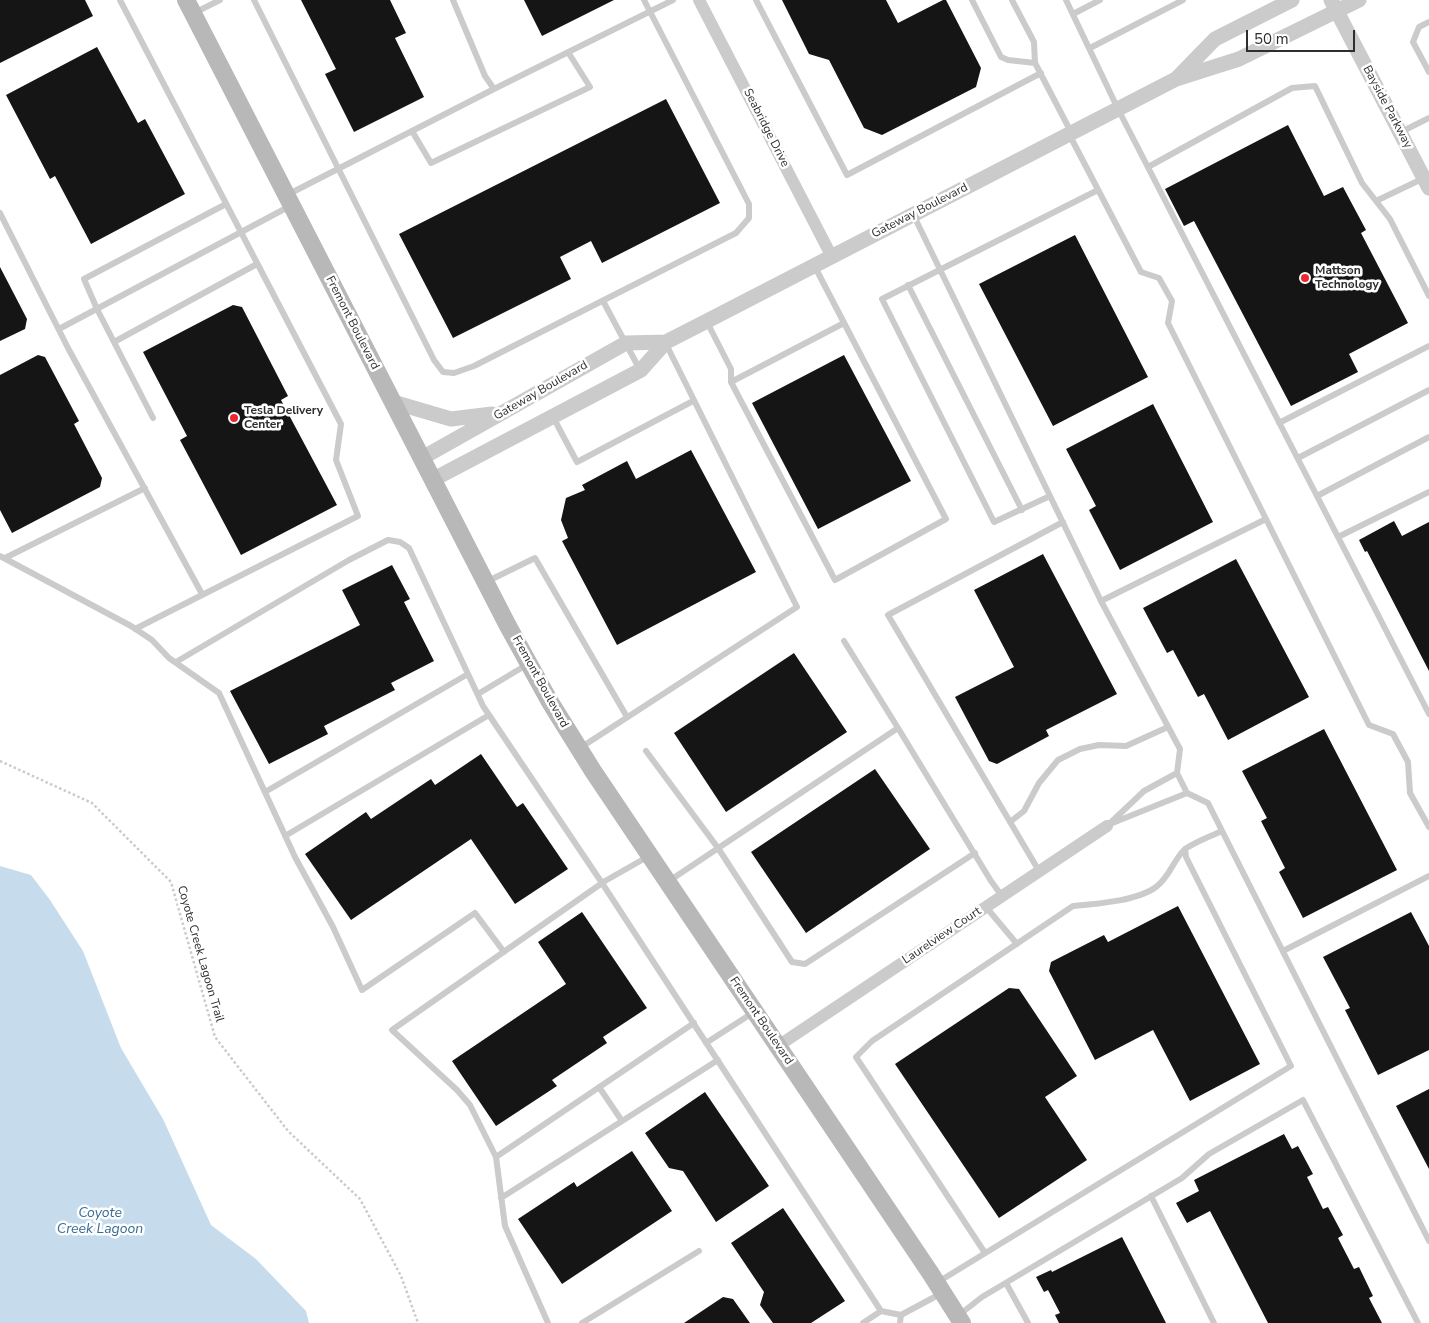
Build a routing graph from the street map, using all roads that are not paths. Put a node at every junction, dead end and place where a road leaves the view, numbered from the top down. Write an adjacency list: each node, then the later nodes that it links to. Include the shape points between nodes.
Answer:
1 (120, 0): 39 (lane)
2 (220, 0): 17 (lane)
3 (254, 0): 34 (lane)
4 (453, 0): 27 (lane)
5 (644, 0): 18 (lane)
6 (673, 0): 18 (lane)
7 (699, 0): 43 (street, Seabridge Drive)
8 (756, 0): 25 (lane, via 847,175)
9 (972, 0): 23 (lane, via 1001,57)
10 (1012, 0): 23 (lane, via 1034,42)
11 (1066, 0): 19 (lane)
12 (1100, 0): 19 (lane)
13 (1184, 0): 21 (lane)
14 (1292, 0): 26 (street, Gateway Boulevard, via 1215,39)
15 (1359, 0): 16 (street, Gateway Boulevard)
16 (1334, 6): 26 (street, Gateway Boulevard, via 1239,59); 31 (street, Bayside Parkway)
17 (189, 7): 37 (main road, Fremont Boulevard)
18 (650, 11): 22 (lane); 49 (lane, via 749,204 749,218 736,234)
19 (1073, 14): 21 (lane)
20 (1429, 22): 24 (lane, via 1419,27 1414,42)
21 (1090, 48): 28 (lane)
22 (568, 52): 27 (lane); 30 (lane, via 590,87 431,163)
23 (1035, 63): 25 (lane)
24 (1429, 72)
25 (1040, 74): 32 (lane)
26 (1176, 79): 28 (street, Gateway Boulevard)
27 (494, 89): 30 (lane)
28 (1118, 109): 32 (street, Gateway Boulevard); 33 (lane)
29 (1429, 118): 31 (lane)
30 (412, 131): 34 (lane)
31 (1400, 132): 35 (street, Bayside Parkway)
32 (1070, 134): 36 (lane); 41 (street, Gateway Boulevard)
33 (1148, 167): 38 (lane, via 1292,88 1315,86 1362,183); 66 (lane)
34 (338, 169): 37 (lane); 49 (lane, via 443,372 454,373 474,366)
35 (1426, 183): 38 (lane)
36 (1098, 190): 46 (lane); 76 (lane, via 1141,272 1159,278 1172,301 1168,323)
37 (289, 200): 42 (lane); 62 (main road, Fremont Boulevard)
38 (1376, 201): 48 (lane, via 1390,220)
39 (226, 204): 42 (lane); 50 (lane, via 84,279)
40 (0, 213): 53 (lane)
41 (913, 214): 43 (street, Gateway Boulevard); 46 (lane)
42 (241, 233): 44 (lane); 50 (lane)
43 (832, 256): 45 (street, Gateway Boulevard)
44 (257, 264): 54 (lane); 81 (lane, via 341,424 336,460 358,516)
45 (814, 265): 51 (street, Gateway Boulevard); 52 (lane)
46 (940, 269): 47 (lane); 73 (lane)
47 (908, 285): 75 (lane); 75 (lane, via 882,299 994,522)
48 (1429, 296)
49 (603, 301): 56 (lane)
50 (97, 309): 53 (lane); 54 (lane)
51 (707, 320): 55 (street, Gateway Boulevard); 59 (lane, via 731,369)
52 (844, 323): 59 (lane); 59 (lane, via 946,519 836,580)
53 (59, 329): 71 (lane)
54 (114, 342): 65 (lane)
55 (666, 342): 56 (street, Gateway Boulevard); 58 (street, Gateway Boulevard); 61 (lane)
56 (626, 343): 58 (lane); 63 (street, Gateway Boulevard)
57 (1429, 346): 66 (lane)
58 (641, 370): 64 (street, Gateway Boulevard)
59 (731, 382)
60 (1429, 390): 69 (lane)
61 (693, 401): 64 (lane, via 577,462); 91 (lane, via 797,607)
62 (393, 402): 63 (street, via 451,419); 68 (main road, Fremont Boulevard)
63 (504, 412): 68 (street, Gateway Boulevard)
64 (552, 416): 70 (street, Gateway Boulevard)
65 (153, 418)
66 (1280, 423): 69 (lane)
67 (1429, 437): 74 (lane)
68 (422, 458): 70 (main road, Fremont Boulevard)
69 (1298, 458): 74 (lane)
70 (434, 479): 80 (main road, Fremont Boulevard)
71 (144, 488): 79 (lane); 81 (lane)
72 (1429, 492): 78 (lane)
73 (1050, 496): 75 (lane); 77 (lane)
74 (1317, 496): 78 (lane)
75 (1022, 510)
76 (1266, 518): 82 (lane); 101 (lane, via 1369,725 1393,734 1408,762 1410,793)
77 (1063, 522): 82 (lane); 99 (lane, via 888,615)
78 (1338, 537): 89 (lane)
79 (2, 557): 83 (lane)
80 (486, 582): 86 (main road, Fremont Boulevard); 91 (lane, via 535,558)
81 (202, 594): 83 (lane)
82 (1101, 602): 92 (lane)
83 (135, 629): 85 (lane)
84 (844, 641): 93 (lane)
85 (176, 662): 87 (lane, via 388,540 409,548); 97 (lane, via 219,693)
86 (528, 664): 88 (lane); 94 (main road, Fremont Boulevard)
87 (468, 674): 88 (lane); 97 (lane)
88 (478, 694): 90 (lane)
89 (1429, 714)
90 (489, 715): 103 (lane); 111 (lane)
91 (627, 717): 94 (lane)
92 (1168, 727): 96 (lane, via 1180,749); 99 (lane, via 1126,746 1099,745 1080,749 1058,760 1038,783 1024,811)
93 (898, 728): 104 (lane); 106 (lane)
94 (579, 748): 107 (main road, Fremont Boulevard)
95 (646, 751): 104 (lane)
96 (1177, 773): 98 (lane); 100 (lane, via 1144,791)
97 (265, 792): 103 (lane)
98 (1187, 793): 100 (lane); 102 (lane, via 1208,803)
99 (1010, 822): 108 (lane)
100 (1107, 826): 108 (street, Laurelview Court)
101 (1429, 827)
102 (1222, 831): 105 (lane); 115 (lane)
103 (285, 836): 116 (lane, via 362,990 475,913)
104 (718, 848): 106 (lane, via 792,962 805,964); 110 (lane)
105 (1184, 849): 114 (lane, via 1156,887 1134,896 1073,906); 129 (lane, via 1291,1066)
106 (975, 853): 112 (lane)
107 (650, 855): 110 (main road, Fremont Boulevard); 111 (lane)
108 (1039, 871): 112 (street, Laurelview Court)
109 (1429, 876): 115 (lane)
110 (668, 881): 117 (main road, Fremont Boulevard)
111 (602, 883): 116 (lane); 118 (lane)
112 (1002, 896): 113 (street, Laurelview Court)
113 (986, 907): 114 (lane); 120 (street, Laurelview Court)
114 (1017, 944): 129 (lane, via 872,1042 856,1057)
115 (1283, 951): 127 (lane)
116 (504, 952): 124 (lane, via 392,1030 470,1105)
117 (755, 1012): 119 (lane); 120 (main road, Fremont Boulevard)
118 (694, 1023): 119 (lane); 122 (lane)
119 (706, 1043): 121 (lane)
120 (778, 1046): 131 (main road, Fremont Boulevard)
121 (718, 1060): 123 (lane); 132 (lane)
122 (599, 1087): 123 (lane); 124 (lane)
123 (622, 1121): 126 (lane)
124 (496, 1157): 126 (lane)
125 (1151, 1196): 130 (lane); 140 (lane); 141 (lane, via 1182,1178 1208,1154 1302,1100)
126 (501, 1198): 135 (lane, via 505,1226)
127 (1429, 1242)
128 (699, 1251): 136 (lane)
129 (985, 1253): 131 (lane)
130 (1006, 1283): 134 (lane, via 982,1297); 139 (lane)
131 (940, 1288): 133 (lane); 134 (main road, Fremont Boulevard)
132 (881, 1311): 133 (lane); 137 (lane)
133 (901, 1315): 138 (lane)
134 (960, 1320)
135 (548, 1323)
136 (582, 1323)
137 (863, 1323)
138 (900, 1323)
139 (1028, 1323)
140 (1214, 1323)
141 (1418, 1323)

